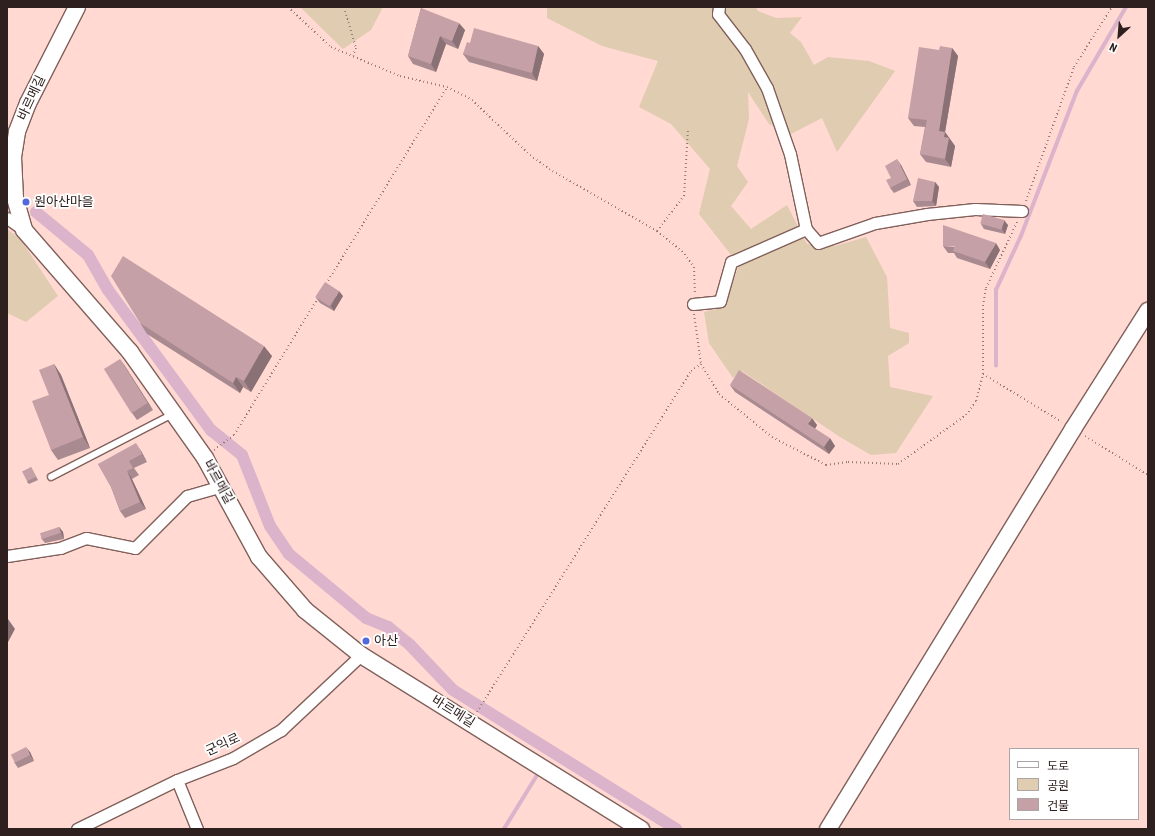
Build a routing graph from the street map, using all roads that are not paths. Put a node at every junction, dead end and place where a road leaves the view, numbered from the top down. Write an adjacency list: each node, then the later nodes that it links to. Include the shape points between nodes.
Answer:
1 (78, 7): 6 (street, 바르메길, via 28,103 17,132 13,157 15,198)
2 (719, 7): 5 (street, via 718,14 745,49 767,88 790,154)
3 (1022, 211): 5 (street, via 975,209 927,214 875,223 818,243)
4 (7, 218): 6 (street)
5 (806, 229): 7 (street, via 730,262 720,301)
6 (24, 230): 9 (street, 바르메길, via 130,352)
7 (693, 304)
8 (1148, 311): 18 (street)
9 (173, 414): 10 (lane); 11 (street, 바르메길, via 205,458)
10 (51, 476)
11 (221, 486): 12 (street, via 187,496 135,548 86,538 60,548); 13 (street, 바르메길, via 259,557 279,583 305,610)
12 (7, 556)
13 (361, 655): 14 (street, 군익로, via 281,730 233,758); 17 (street, 바르메길)
14 (177, 780): 15 (street, 군익로); 16 (street)
15 (77, 829)
16 (197, 829)
17 (642, 829)
18 (828, 829)

